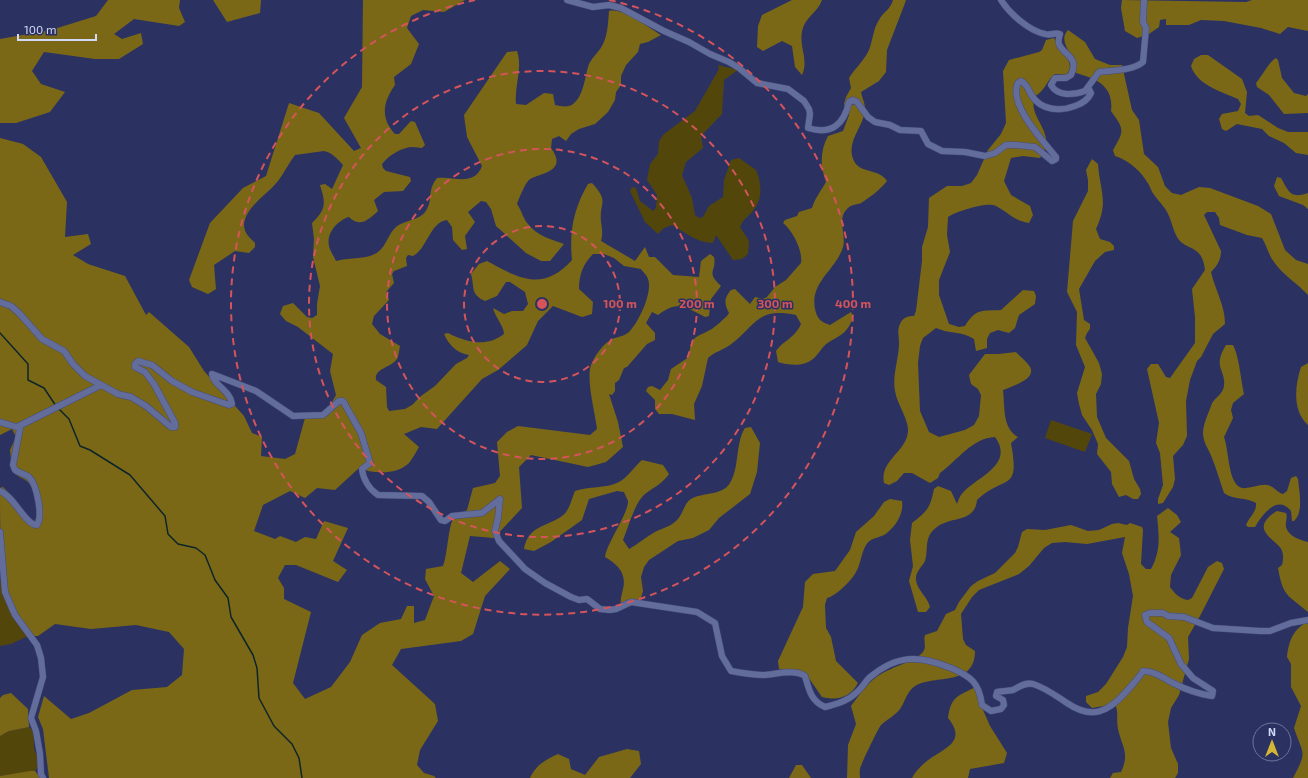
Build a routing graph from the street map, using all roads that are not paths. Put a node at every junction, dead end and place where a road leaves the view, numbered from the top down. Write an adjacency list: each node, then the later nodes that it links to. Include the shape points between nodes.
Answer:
1 (567, 0): 4 (street, via 593,7 609,5 621,8 729,62 757,83 788,89 807,105 810,114 808,128 814,130 838,125 849,102 853,100 871,120 900,130 921,131 928,144 942,151 985,156 1006,145 1015,145 1035,147 1052,161 1056,157 1020,108 1016,97 1018,83 1022,81 1026,84 1035,100 1045,107 1057,110 1068,109 1083,102 1089,97 1090,92)
2 (1001, 0): 4 (street, via 1023,22 1037,31 1045,35 1056,32 1060,34 1059,42 1071,60 1073,70 1066,78 1055,78 1051,85 1054,89 1063,94)
3 (1144, 0): 4 (street, via 1143,22 1146,28 1143,62 1130,68 1099,72)
4 (1087, 89)
5 (0, 302): 6 (street, via 11,306 42,339 64,350 85,376)
6 (101, 385): 8 (street); 11 (street, via 146,406 171,427 175,427 175,423 162,397 149,377 135,367 138,362 152,365 172,381 192,392 229,405 232,404 232,399 211,377 212,374 256,391 293,416 323,415 339,401 343,402 366,445 370,463 362,469 363,476 372,491 378,495 422,496 437,516 445,521 452,516 482,513 500,499 495,531 499,541 525,569 540,580 579,600 587,599 600,609 616,609 631,602 697,612 715,623 722,656 730,671 765,675 801,673 805,676 811,698 824,707 852,697 869,678 898,660 908,659 932,660 975,682 980,691 982,705 991,711 1001,709 1004,705 996,696 997,692 1033,684 1052,692 1082,711 1096,712 1110,708 1117,702 1143,671 1157,673 1177,685 1212,696 1213,691 1193,678 1181,664 1169,638 1147,622 1145,616 1150,613 1163,613 1168,616 1184,617 1213,628 1260,631 1270,631)
7 (0, 422): 8 (street)
8 (17, 427): 9 (street, via 20,428 20,434 15,447 15,470 29,478 35,488 38,502 37,525 29,522 10,497)
9 (0, 491)
10 (0, 532): 12 (street, via 5,592 15,615 37,646 41,658 43,676 31,718 36,731)
11 (1308, 620)
12 (43, 778)

